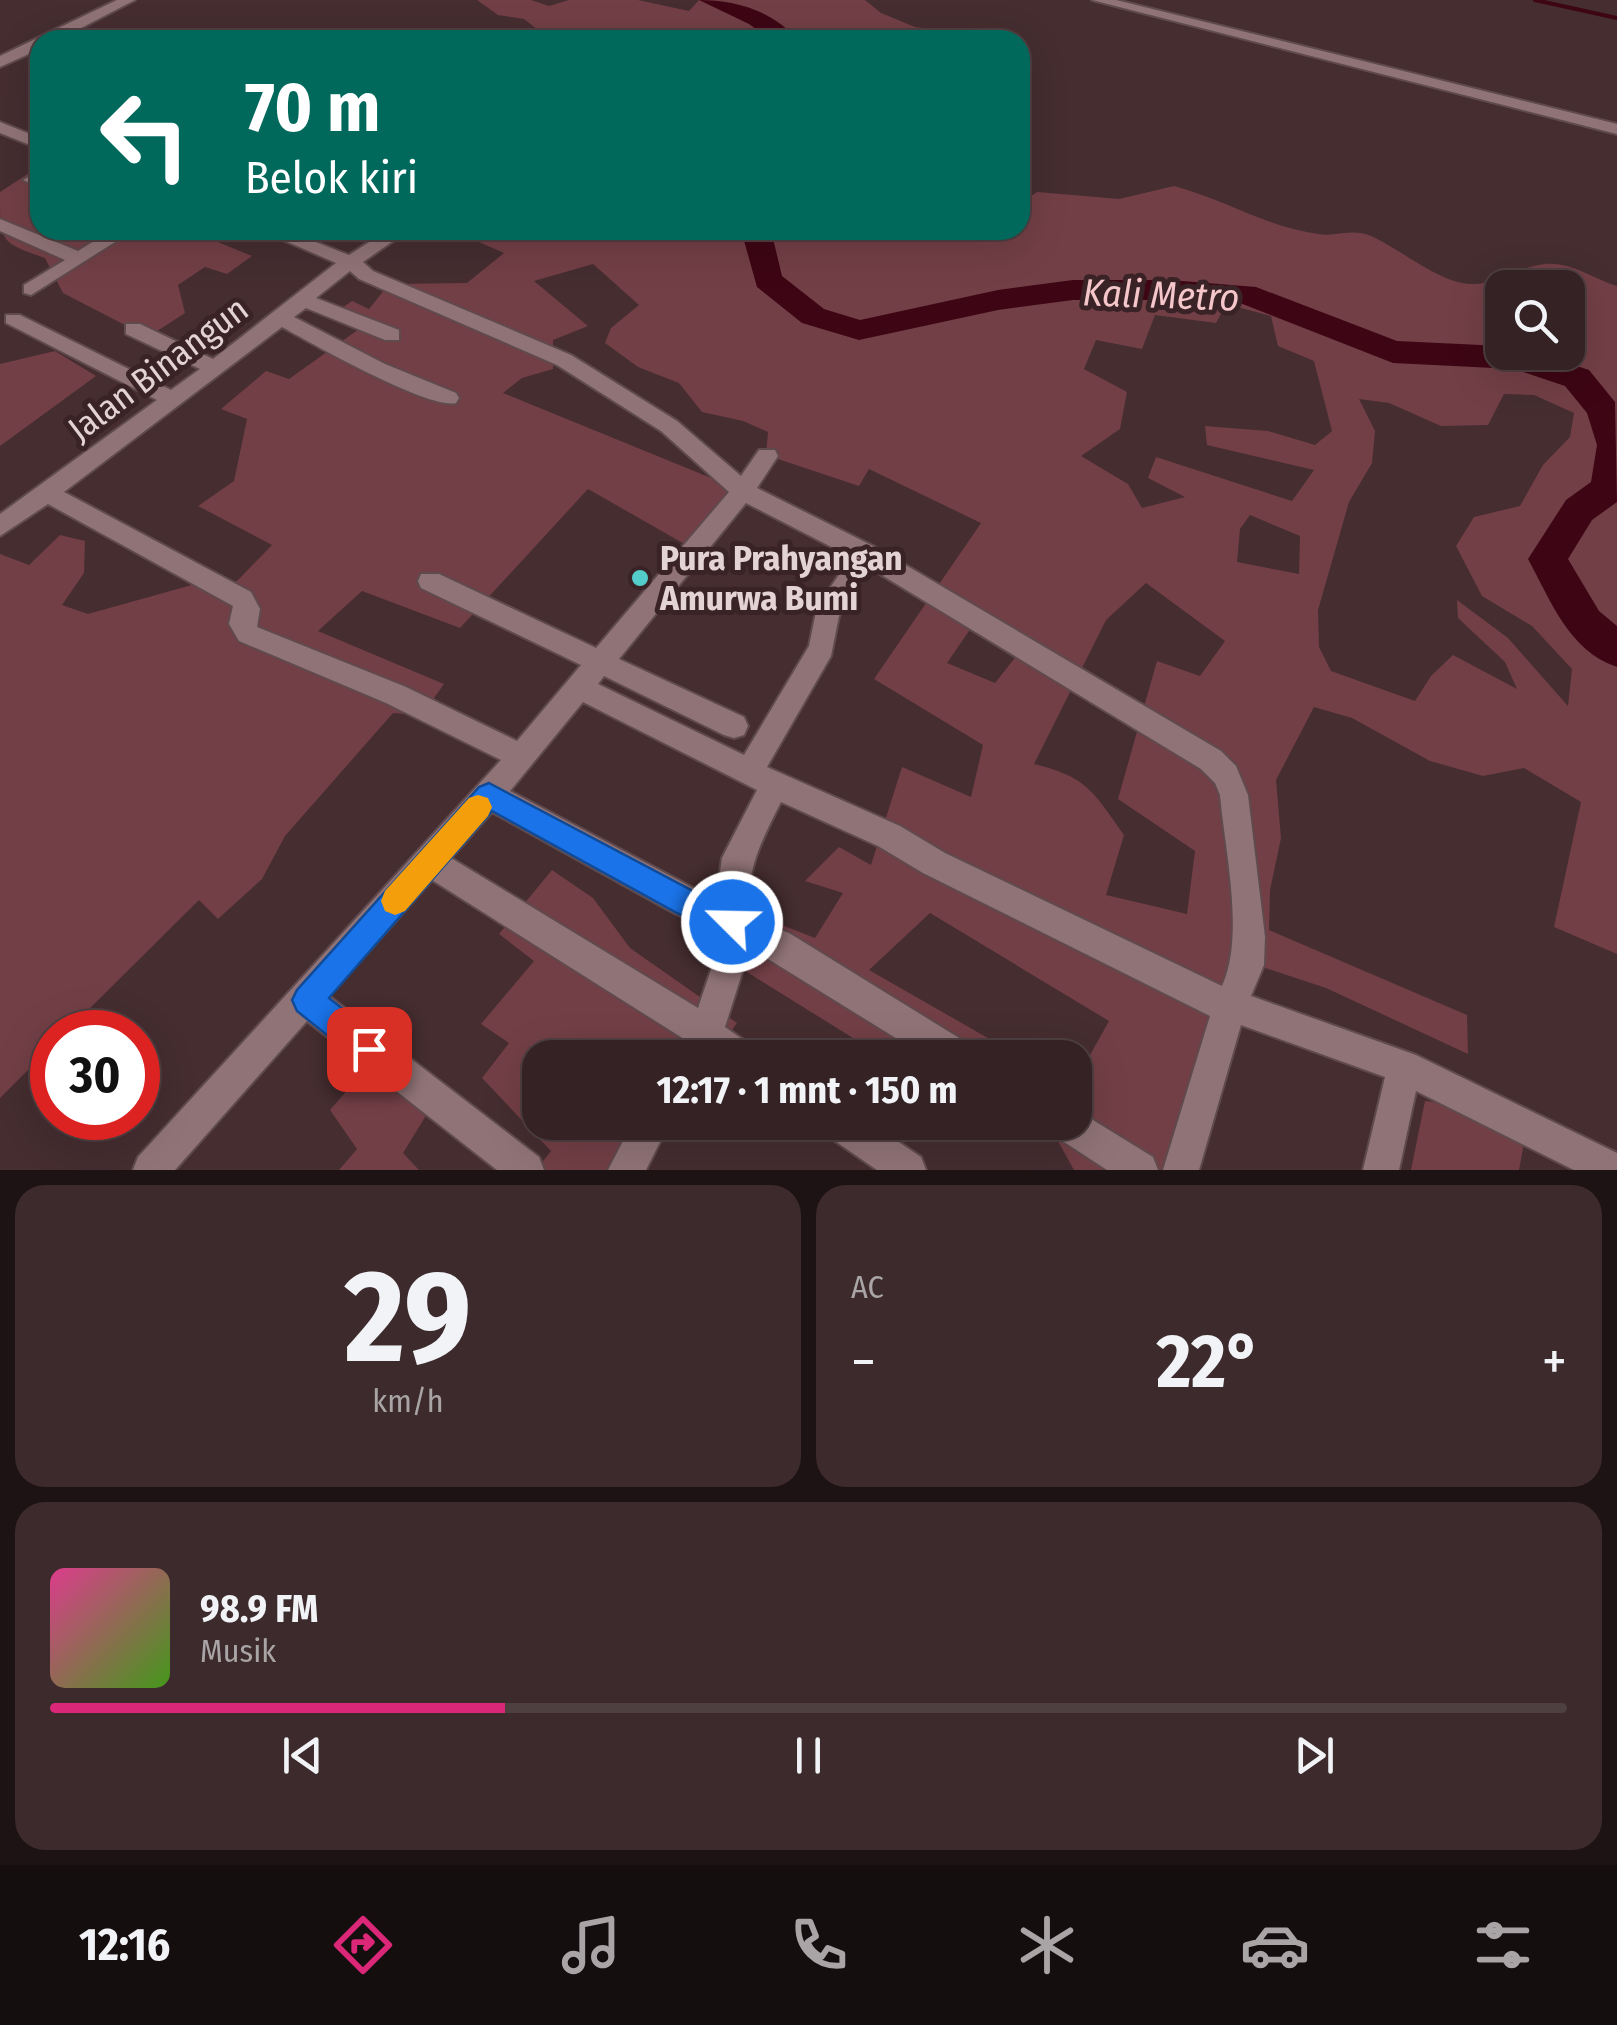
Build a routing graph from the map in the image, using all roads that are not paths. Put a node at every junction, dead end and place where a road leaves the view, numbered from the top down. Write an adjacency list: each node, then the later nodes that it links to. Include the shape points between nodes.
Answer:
1 (128, 0): 3 (street)
2 (1100, 0): 7 (street)
3 (67, 30)
4 (30, 48): 5 (street)
5 (0, 62)
6 (0, 128): 8 (street)
7 (1617, 129)
8 (30, 140)
9 (0, 224): 10 (street)
10 (30, 237)
11 (36, 240): 15 (street)
12 (110, 240): 15 (street)
13 (294, 240): 16 (street)
14 (386, 240): 16 (street, Jalan Binangun)
15 (79, 259): 17 (street)
16 (353, 263): 18 (street, Jalan Binangun); 27 (street, via 366,275 577,367 668,426)
17 (31, 289)
18 (304, 300): 19 (street, Jalan Binangun); 22 (street)
19 (280, 318): 23 (street, Jalan Binangun); 24 (street)
20 (13, 319): 25 (street)
21 (132, 329): 23 (street)
22 (392, 335)
23 (215, 368): 25 (street, Jalan Binangun)
24 (448, 398)
25 (172, 399): 28 (street, Jalan Binangun)
26 (766, 456): 27 (street)
27 (743, 491): 30 (street); 32 (street)
28 (45, 492): 29 (street, Jalan Binangun); 35 (street, via 242,599 248,634)
29 (0, 527)
30 (866, 554): 36 (street, via 826,614 822,648); 41 (street, via 1226,775 1234,795 1249,937 1248,966)
31 (430, 580): 32 (street)
32 (599, 664): 33 (street); 34 (street)
33 (579, 687): 35 (street); 36 (street)
34 (734, 726)
35 (521, 756): 37 (street)
36 (762, 778): 39 (street, via 730,890); 41 (street, via 1209,1000)
37 (489, 795): 38 (street); 39 (street)
38 (430, 862): 40 (street); 42 (street, via 658,1000)
39 (733, 930): 43 (street); 44 (street, via 778,944)
40 (307, 1000): 49 (street); 50 (street)
41 (1230, 1004): 45 (street); 54 (street)
42 (694, 1040)
43 (701, 1040)
44 (931, 1040)
45 (1404, 1067): 55 (street); 56 (street)
46 (644, 1140): 51 (street)
47 (864, 1140): 52 (street)
48 (1092, 1140): 53 (street)
49 (151, 1170)
50 (526, 1170)
51 (626, 1170)
52 (908, 1170)
53 (1140, 1170)
54 (1182, 1170)
55 (1381, 1170)
56 (1612, 1170)

